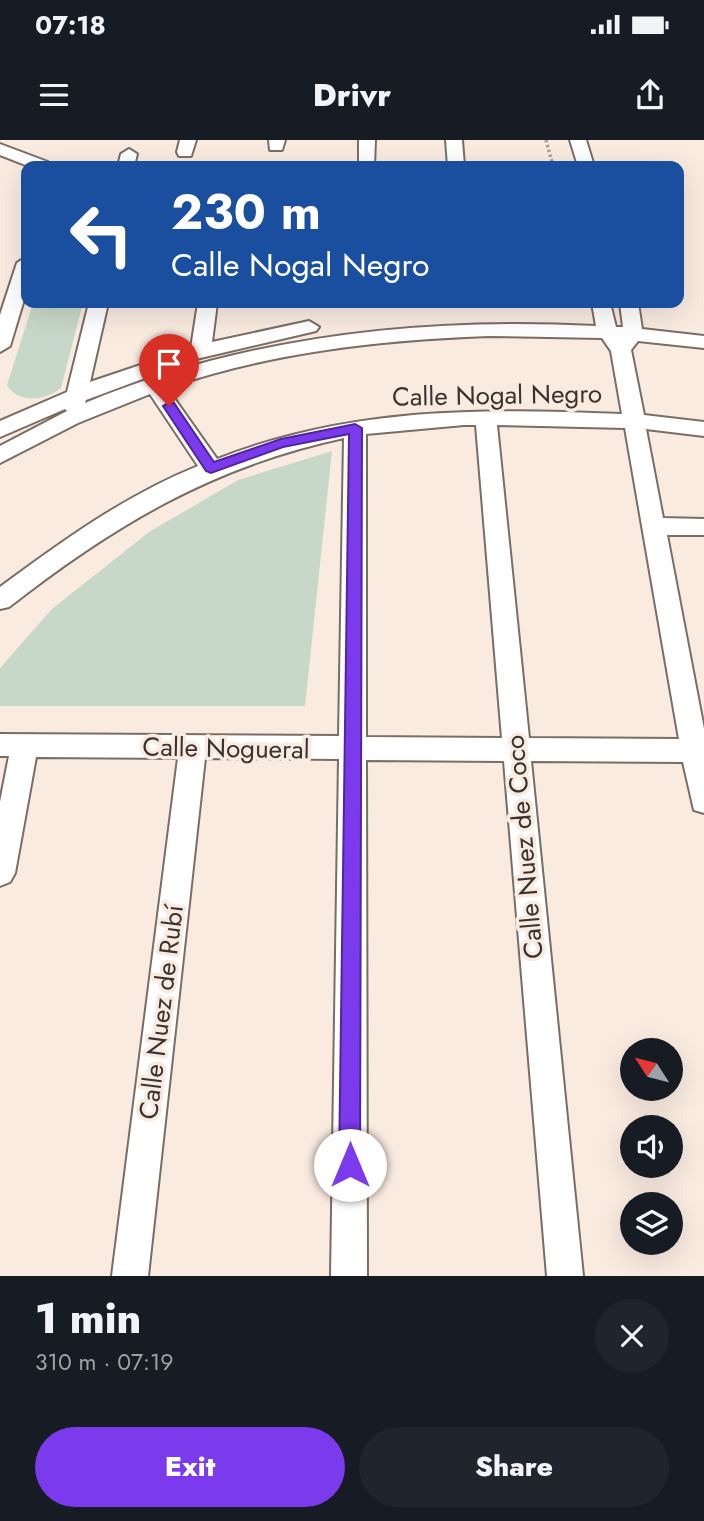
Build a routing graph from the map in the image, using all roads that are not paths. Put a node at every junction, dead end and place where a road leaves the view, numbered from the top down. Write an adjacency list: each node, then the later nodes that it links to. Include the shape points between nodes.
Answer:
1 (367, 140): 7 (street)
2 (454, 140): 8 (street)
3 (560, 140): 9 (street)
4 (578, 140): 10 (street)
5 (0, 149): 6 (street)
6 (30, 161)
7 (367, 161)
8 (456, 161)
9 (566, 161)
10 (584, 161)
11 (0, 162): 12 (street)
12 (21, 171)
13 (21, 269): 14 (street)
14 (9, 284): 22 (street)
15 (97, 308): 25 (street)
16 (206, 308): 23 (street)
17 (309, 308): 19 (street)
18 (618, 323): 19 (street, via 463,312); 20 (street); 21 (street); 24 (street, via 360,337 252,356); 28 (street)
19 (308, 327): 23 (street)
20 (704, 327)
21 (704, 342)
22 (0, 346)
23 (201, 350): 25 (street)
24 (155, 386): 26 (street); 33 (street)
25 (77, 393): 26 (street); 31 (street)
26 (71, 418): 32 (street)
27 (486, 418): 28 (street, Calle Nogal Negro); 29 (street, Calle Nogal Negro, via 424,419); 40 (street, Calle Nuez de Coco)
28 (634, 420): 30 (street, Calle Nogal Negro); 34 (street)
29 (355, 428): 33 (street, Calle Nogal Negro, via 281,443); 39 (street)
30 (704, 429)
31 (0, 430)
32 (0, 455)
33 (211, 468): 36 (street, Calle Nogal Negro, via 133,506)
34 (653, 526): 35 (street); 41 (street)
35 (704, 527)
36 (0, 600)
37 (13, 745): 38 (street, Calle Nogueral); 43 (street)
38 (193, 748): 39 (street, Calle Nogueral); 44 (street, Calle Nuez de Rubí)
39 (352, 749): 40 (street, Calle Nogueral); 45 (street)
40 (515, 750): 41 (street, Calle Nogueral); 46 (street, Calle Nuez de Coco)
41 (699, 751): 42 (street)
42 (704, 801)
43 (0, 873)
44 (130, 1276)
45 (349, 1276)
46 (565, 1276)

